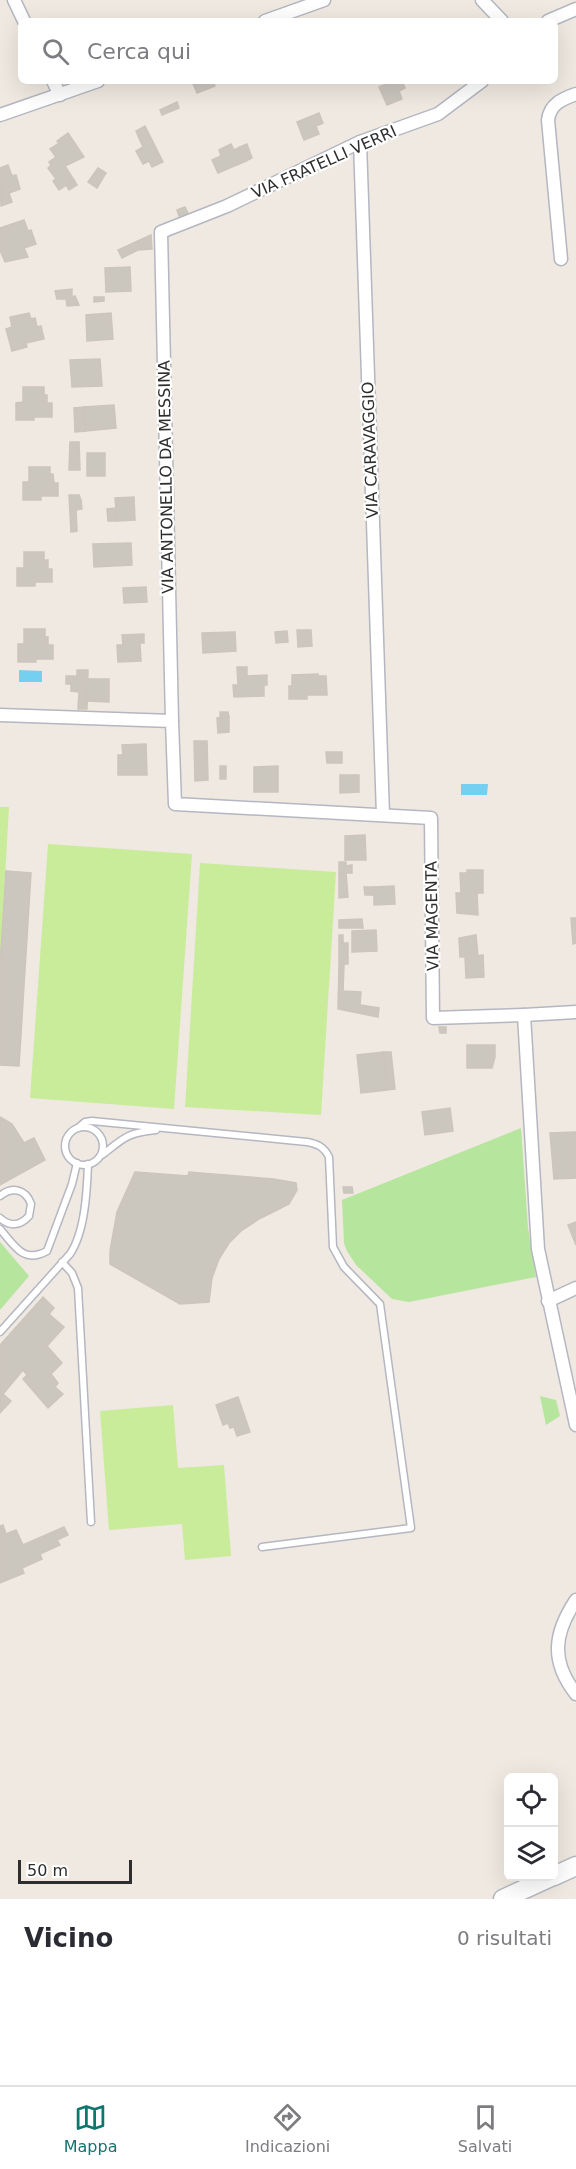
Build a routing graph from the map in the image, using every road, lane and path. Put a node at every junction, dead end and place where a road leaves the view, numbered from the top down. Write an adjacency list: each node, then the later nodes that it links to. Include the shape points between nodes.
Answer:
1 (14, 0): 5 (street)
2 (324, 0): 6 (street)
3 (482, 0): 7 (street)
4 (576, 9): 8 (street)
5 (23, 18)
6 (273, 18)
7 (499, 18)
8 (555, 18)
9 (54, 84): 13 (street)
10 (90, 84): 13 (street)
11 (478, 84): 15 (street, VIA FRATELLI VERRI, via 438,114)
12 (576, 94): 17 (street, via 555,104 548,120)
13 (60, 95): 14 (street)
14 (0, 115)
15 (360, 142): 16 (street, VIA FRATELLI VERRI, via 227,206); 20 (street, VIA CARAVAGGIO)
16 (160, 232): 19 (street, VIA ANTONELLO DA MESSINA)
17 (561, 259)
18 (0, 715): 19 (street)
19 (172, 721): 20 (street, VIA MAGENTA, via 175,804)
20 (382, 815): 22 (street, VIA MAGENTA, via 431,818 433,1018)
21 (576, 1012): 22 (street)
22 (524, 1016): 33 (street, via 538,1249)
23 (78, 1128): 24 (lane, via 92,1121); 25 (lane, via 98,1132 104,1146); 26 (lane, via 69,1135 66,1146)
24 (168, 1129): 25 (lane, via 129,1134); 37 (lane, via 307,1142 324,1148 330,1167 333,1247 344,1267 380,1304 411,1528)
25 (100, 1156): 27 (lane)
26 (77, 1163): 27 (lane); 30 (lane, via 47,1251 28,1257)
27 (88, 1164): 31 (lane, via 77,1243)
28 (0, 1196): 29 (lane, via 18,1190 31,1204 29,1216 17,1224)
29 (0, 1218)
30 (0, 1229)
31 (62, 1262): 34 (lane); 36 (lane, via 78,1288)
32 (576, 1288): 33 (street)
33 (548, 1301): 35 (street)
34 (0, 1332)
35 (576, 1425)
36 (91, 1522)
37 (262, 1547)
38 (576, 1600): 39 (street, via 561,1627 557,1653 566,1681)
39 (576, 1694)
40 (576, 1866): 41 (main road)
41 (558, 1874)
42 (542, 1881): 43 (main road)
43 (503, 1899)

